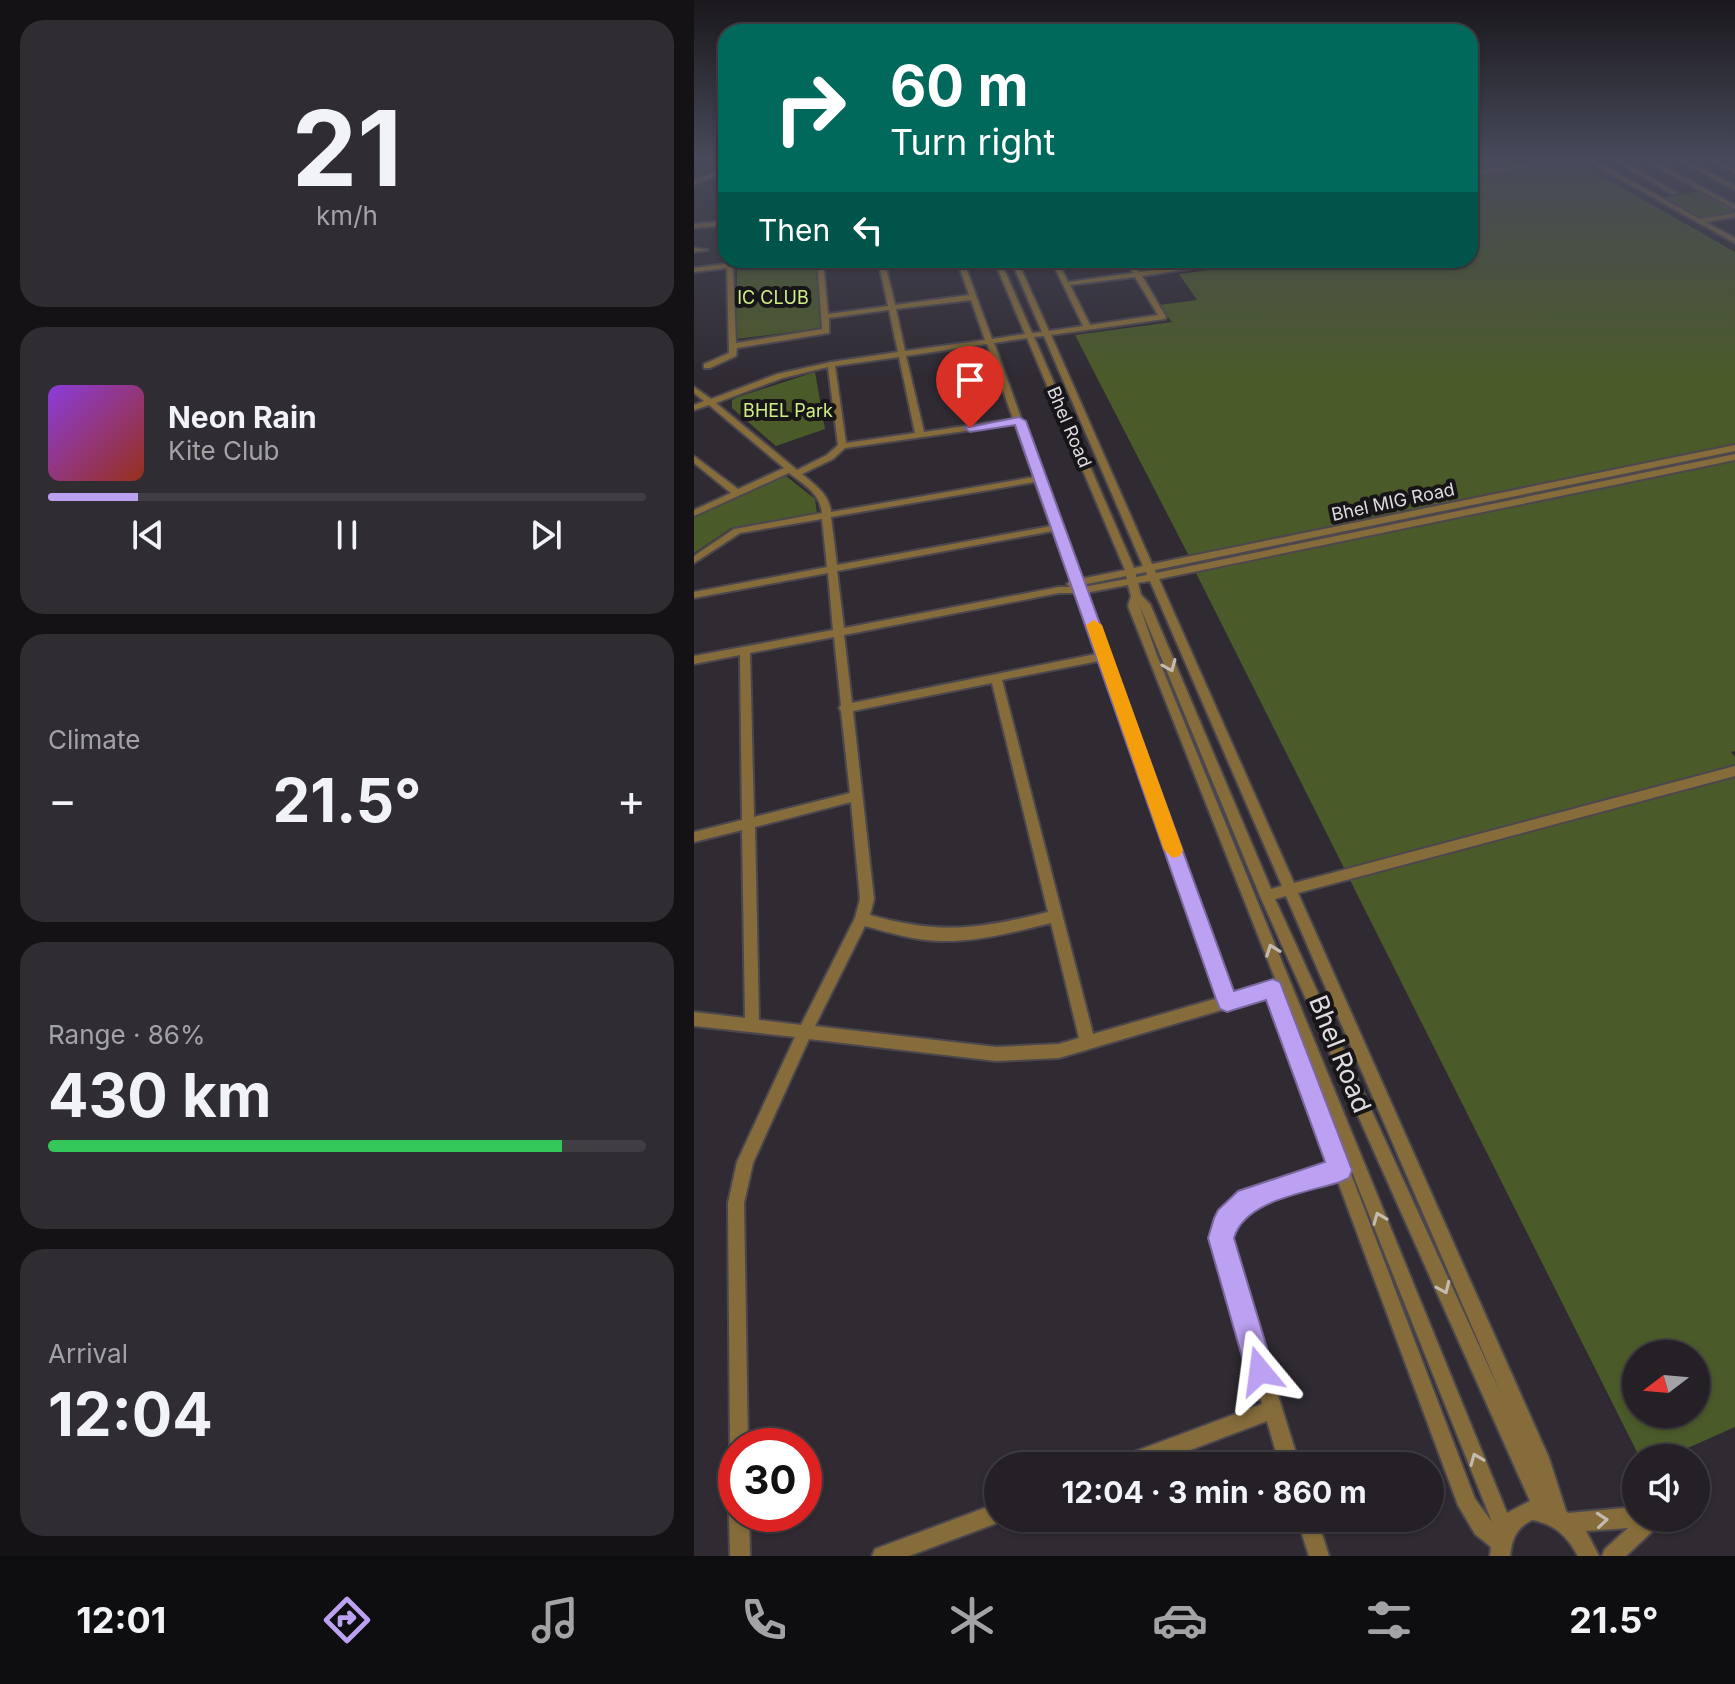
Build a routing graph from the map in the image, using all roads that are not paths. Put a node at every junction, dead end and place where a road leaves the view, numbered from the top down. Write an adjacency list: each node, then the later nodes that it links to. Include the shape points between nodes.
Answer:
1 (694, 250): 2 (street)
2 (705, 250)
3 (718, 267): 13 (street)
4 (730, 268): 23 (street)
5 (821, 268): 18 (street)
6 (883, 268): 17 (street)
7 (963, 268): 16 (street)
8 (1000, 268): 21 (street, Bhel Road)
9 (1017, 268): 20 (street)
10 (1058, 268): 15 (street)
11 (1134, 268): 14 (street)
12 (1183, 268): 14 (street)
13 (694, 270)
14 (1137, 274): 15 (street); 19 (street, via 1162,317)
15 (1066, 284): 19 (street)
16 (974, 297): 17 (street); 22 (street)
17 (892, 308): 18 (street); 24 (street)
18 (826, 316): 23 (street, via 826,331 818,334)
19 (1088, 328): 20 (street)
20 (1046, 334): 21 (street); 44 (street)
21 (1030, 336): 22 (street); 45 (street, Bhel Road)
22 (990, 341): 24 (street); 30 (street)
23 (733, 346): 26 (street, via 731,356)
24 (902, 354): 25 (street); 31 (street)
25 (831, 364): 28 (street); 32 (street)
26 (707, 366)
27 (694, 389): 28 (street)
28 (709, 402): 29 (street); 36 (street)
29 (694, 408)
30 (1019, 421): 31 (street); 37 (street)
31 (920, 435): 32 (street)
32 (842, 446): 36 (street, via 830,457)
33 (1735, 448): 44 (street, Bhel MIG Road)
34 (1735, 457): 44 (street, Bhel MIG Road)
35 (694, 459): 38 (street)
36 (793, 472): 38 (street); 40 (street, via 818,492)
37 (1041, 478): 40 (street); 41 (street)
38 (738, 494): 39 (street)
39 (694, 513)
40 (828, 515): 42 (street, via 737,531); 43 (street)
41 (1058, 527): 43 (street); 46 (street)
42 (694, 560)
43 (830, 569): 47 (street); 48 (street)
44 (1152, 573): 45 (street, Bhel MIG Road); 58 (street)
45 (1133, 583): 46 (street, Bhel MIG Road); 59 (street, Bhel Road, one-way to 59); 62 (street, Bhel Road, one-way to 45, via 1245,878 1133,606)
46 (1080, 586): 48 (street, Bhel MIG Road); 50 (street)
47 (694, 595)
48 (838, 629): 49 (street, Bhel MIG Road); 53 (street)
49 (745, 649): 51 (street, Bhel MIG Road); 56 (street)
50 (1105, 656): 52 (street); 63 (street)
51 (694, 660)
52 (996, 678): 53 (street); 60 (street)
53 (845, 708): 55 (street)
54 (1735, 771): 58 (street)
55 (857, 796): 56 (street); 61 (street, via 867,899)
56 (749, 823): 57 (street); 65 (street)
57 (694, 837)
58 (1289, 889): 59 (street); 73 (street, via 1542,1465)
59 (1267, 896): 73 (street, Bhel Road, one-way to 73)
60 (1056, 916): 61 (street, via 978,935 942,936 910,934); 67 (street)
61 (862, 919): 66 (street)
62 (1279, 987): 63 (street); 68 (street, Bhel Road)
63 (1227, 1002): 67 (street)
64 (694, 1019): 65 (street)
65 (752, 1023): 66 (street)
66 (805, 1031): 67 (street, via 996,1054 1059,1051); 70 (street, via 745,1162 736,1203)
67 (1088, 1043)
68 (1348, 1167): 69 (street, via 1247,1200 1227,1218 1221,1238); 79 (street, one-way to 68); 79 (street, via 1468,1505 1482,1527)
69 (1272, 1410): 71 (street); 72 (street)
70 (739, 1428)
71 (1160, 1452)
72 (1286, 1452)
73 (1557, 1516): 74 (street, one-way to 74); 79 (street, via 1521,1513); 83 (street)
74 (1622, 1517)
75 (984, 1518): 81 (street)
76 (739, 1532): 80 (street)
77 (1311, 1532): 82 (street)
78 (1637, 1532): 84 (street)
79 (1502, 1543)
80 (740, 1556)
81 (882, 1556)
82 (1319, 1556)
83 (1589, 1556)
84 (1612, 1556)

